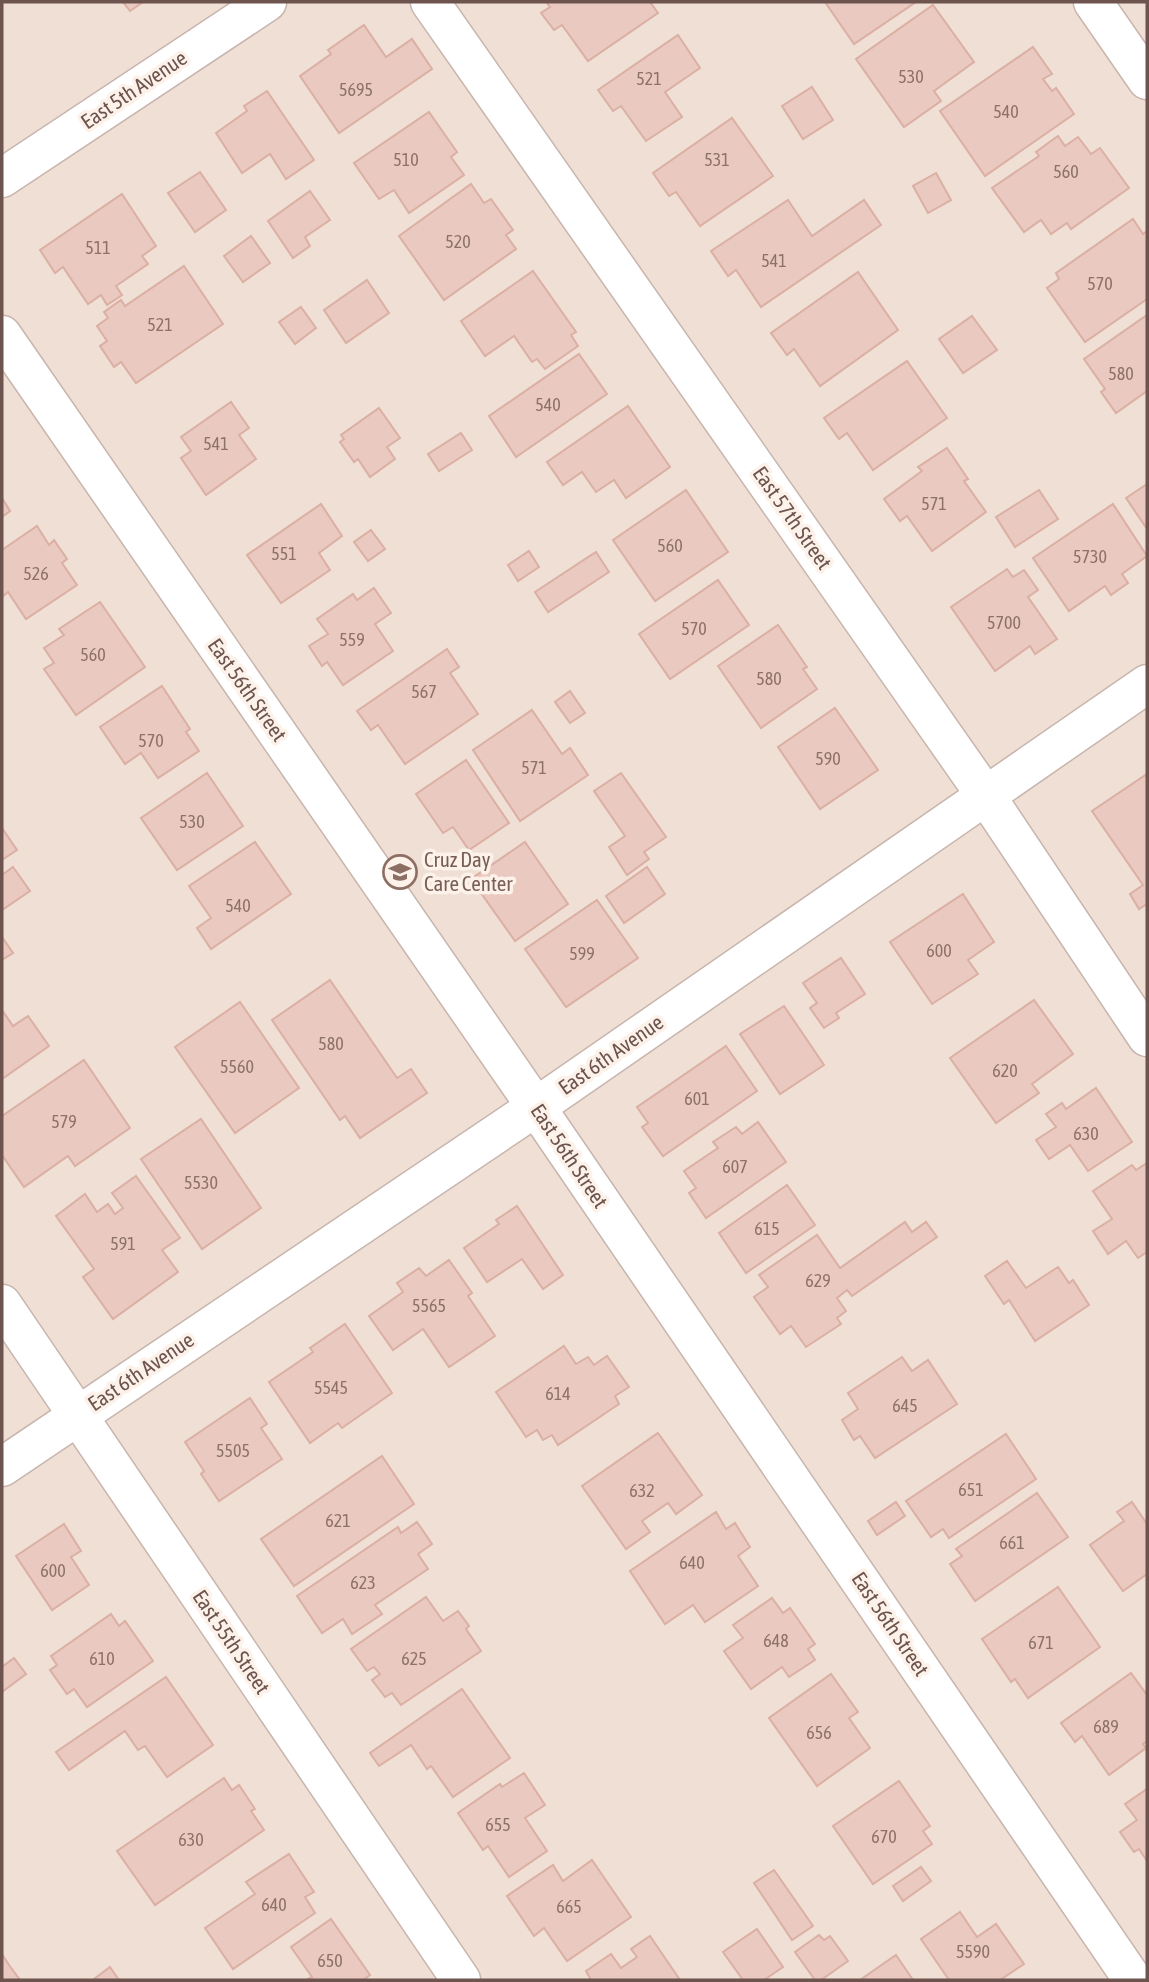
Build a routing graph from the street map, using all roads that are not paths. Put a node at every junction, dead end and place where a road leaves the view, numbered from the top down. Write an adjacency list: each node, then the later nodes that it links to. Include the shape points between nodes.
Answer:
1 (267, 2): 5 (street, East 5th Avenue)
2 (430, 2): 8 (street, East 57th Street)
3 (1093, 2): 4 (street)
4 (1147, 80)
5 (2, 178)
6 (2, 335): 10 (street, East 56th Street)
7 (1147, 684): 8 (street, East 6th Avenue)
8 (986, 796): 9 (street, East 57th Street); 10 (street, East 6th Avenue)
9 (1147, 1037)
10 (536, 1107): 12 (street, East 6th Avenue); 15 (street, East 56th Street)
11 (2, 1304): 12 (street, East 55th Street)
12 (76, 1415): 13 (street, East 6th Avenue); 14 (street, East 55th Street)
13 (2, 1467)
14 (461, 1980)
15 (1133, 1980)

